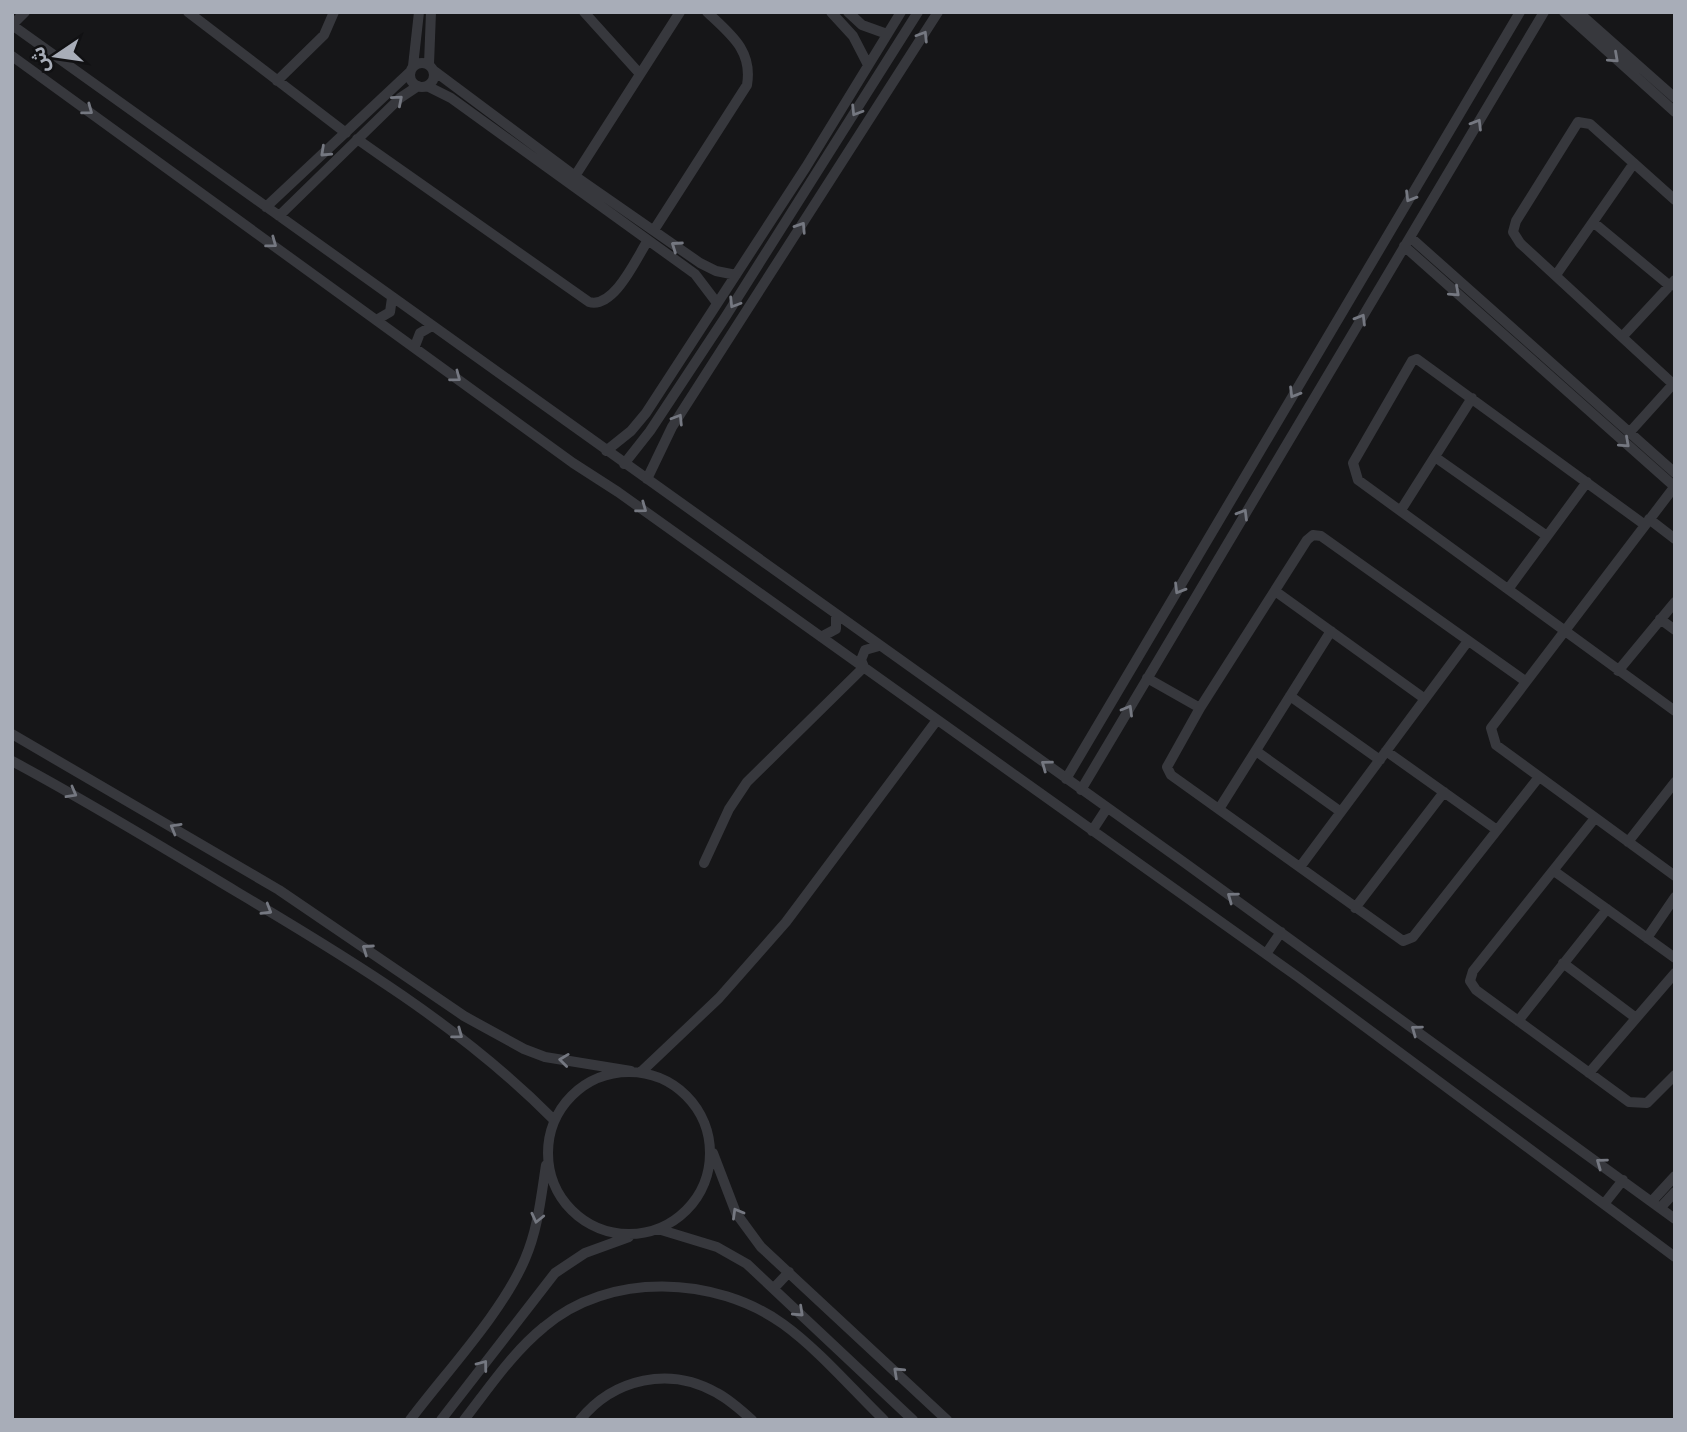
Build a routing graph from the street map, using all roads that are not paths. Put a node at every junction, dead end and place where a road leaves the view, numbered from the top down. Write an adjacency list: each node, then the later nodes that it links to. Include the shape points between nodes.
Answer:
1 (25, 12): 18 (street)
2 (188, 12): 27 (street)
3 (334, 12): 27 (street, via 324,35)
4 (419, 12): 25 (street)
5 (431, 12): 23 (street)
6 (584, 12): 26 (street)
7 (680, 12): 26 (street)
8 (706, 12): 41 (street, via 744,51 747,85)
9 (831, 12): 22 (street, via 853,36)
10 (848, 12): 19 (street, via 862,25)
11 (901, 12): 19 (street)
12 (918, 12): 28 (street)
13 (938, 12): 30 (street, one-way to 13)
14 (1520, 12): 21 (street)
15 (1544, 12): 24 (street)
16 (1564, 12): 32 (street, one-way to 32)
17 (1578, 12): 31 (street)
18 (12, 25): 38 (street)
19 (887, 34): 22 (street)
20 (12, 56): 49 (street, one-way to 49)
21 (1493, 57): 24 (street); 53 (street, one-way to 53)
22 (868, 65): 44 (street)
23 (431, 67): 25 (street, via 421,62); 29 (street, via 434,78); 36 (street)
24 (1511, 68): 43 (street, one-way to 24)
25 (412, 69): 29 (street, via 412,82); 33 (street)
26 (640, 74): 36 (street)
27 (277, 80): 33 (street)
28 (873, 84): 30 (street); 60 (street, one-way to 60, via 726,316)
29 (422, 86): 34 (street, one-way to 29, via 400,98); 42 (street, via 451,98)
30 (887, 93): 62 (street, one-way to 30, via 672,427)
31 (1675, 98)
32 (1675, 112)
33 (346, 132): 38 (street, one-way to 38)
34 (357, 139): 39 (street); 42 (street, via 589,302 601,304 611,298)
35 (1634, 163): 37 (street); 40 (street); 45 (street, via 1590,124 1573,125 1513,226 1515,238)
36 (575, 176): 41 (street)
37 (1675, 200)
38 (266, 207): 39 (street)
39 (279, 216): 47 (street)
40 (1593, 222): 45 (street); 46 (street)
41 (654, 230): 44 (street, one-way to 41, via 708,267)
42 (648, 240): 48 (street, via 695,274)
43 (1407, 242): 54 (street, one-way to 43); 57 (street); 64 (street, one-way to 64)
44 (736, 275): 48 (street)
45 (1556, 275): 51 (street)
46 (1672, 283): 51 (street)
47 (392, 298): 49 (street, via 390,312); 50 (street)
48 (717, 303): 58 (street, via 646,413)
49 (378, 319): 52 (street)
50 (432, 326): 52 (street, via 420,333); 58 (street)
51 (1622, 337): 55 (street)
52 (415, 346): 77 (street, one-way to 77)
53 (1307, 372): 54 (street); 94 (street, one-way to 94)
54 (1323, 382): 82 (street, one-way to 54)
55 (1674, 383): 57 (street)
56 (1472, 398): 59 (street); 63 (street); 65 (street, via 1419,359 1412,361 1353,463 1358,480)
57 (1629, 433): 61 (street)
58 (606, 451): 60 (street)
59 (1435, 457): 65 (street); 67 (street)
60 (624, 464): 62 (street)
61 (1675, 473)
62 (647, 480): 72 (street)
63 (1587, 482): 66 (street); 67 (street)
64 (1675, 487): 66 (street)
65 (1401, 510): 69 (street)
66 (1647, 522): 68 (street); 74 (street)
67 (1547, 536): 69 (street)
68 (1675, 539)
69 (1509, 588): 74 (street)
70 (1275, 591): 76 (street); 78 (street, via 1307,540 1321,536); 86 (street)
71 (1675, 601): 73 (street)
72 (836, 615): 77 (street, via 836,629); 79 (street)
73 (1660, 620): 75 (street); 81 (street)
74 (1565, 628): 81 (street); 83 (street)
75 (1675, 630)
76 (1331, 631): 84 (street); 85 (street)
77 (821, 636): 80 (street)
78 (1468, 641): 83 (street); 85 (street)
79 (879, 646): 80 (street, via 863,653); 94 (street, one-way to 79)
80 (864, 667): 88 (street); 105 (street, via 752,776 729,809)
81 (1618, 671): 87 (street)
82 (1147, 678): 86 (street); 96 (street, one-way to 82)
83 (1525, 681): 93 (street, via 1492,723 1491,734 1496,745)
84 (1290, 696): 90 (street); 91 (street)
85 (1425, 699): 91 (street)
86 (1200, 708): 99 (street, via 1167,768)
87 (1675, 711)
88 (937, 720): 102 (street); 120 (street, via 786,922 719,998)
89 (12, 734): 120 (street, one-way to 89, via 545,1058 524,1049 464,1016 279,890)
90 (1256, 751): 99 (street); 100 (street)
91 (1383, 755): 97 (street); 100 (street)
92 (12, 761): 123 (street, one-way to 123, via 360,966 472,1044)
93 (1539, 777): 101 (street); 103 (street)
94 (1066, 779): 96 (street)
95 (1674, 785): 104 (street)
96 (1081, 790): 98 (street)
97 (1444, 792): 103 (street); 110 (street)
98 (1107, 808): 102 (street); 112 (street, one-way to 98)
99 (1219, 809): 106 (street)
100 (1341, 812): 106 (street)
101 (1595, 818): 104 (street); 107 (street)
102 (1092, 831): 114 (street)
103 (1497, 831): 110 (street, via 1409,940 1398,939)
104 (1628, 842): 108 (street)
105 (704, 863)
106 (1300, 867): 110 (street)
107 (1554, 871): 111 (street); 119 (street, via 1471,975 1476,990)
108 (1675, 876)
109 (1675, 897): 113 (street)
110 (1355, 908)
111 (1607, 909): 113 (street); 116 (street)
112 (1281, 932): 114 (street); 127 (street, one-way to 112)
113 (1647, 938): 115 (street)
114 (1266, 954): 129 (street)
115 (1675, 958)
116 (1563, 963): 118 (street); 119 (street)
117 (1675, 973): 118 (street)
118 (1636, 1018): 121 (street)
119 (1518, 1021): 121 (street)
120 (636, 1072): 123 (street, via 590,1081 565,1102); 124 (street, via 671,1083 688,1097 700,1114)
121 (1589, 1073): 122 (street, via 1629,1102 1641,1105)
122 (1675, 1075)
123 (554, 1120): 125 (street)
124 (710, 1144): 132 (street, via 709,1166 698,1196 677,1219); 135 (street, one-way to 124, via 761,1247 736,1213)
125 (548, 1151): 133 (street, via 553,1182 570,1209 606,1231); 137 (street, one-way to 137, via 540,1210 524,1260 494,1309)
126 (1675, 1176): 130 (street)
127 (1623, 1180): 129 (street); 130 (street)
128 (1675, 1192): 130 (street)
129 (1604, 1204): 134 (street)
130 (1657, 1204): 131 (street)
131 (1675, 1219)
132 (658, 1229): 133 (street); 136 (street, via 725,1251)
133 (638, 1234): 138 (street, one-way to 133, via 555,1273 585,1253)
134 (1675, 1257)
135 (789, 1272): 136 (street); 144 (street, one-way to 135)
136 (774, 1288): 143 (street, one-way to 143)
137 (410, 1420)
138 (442, 1420)
139 (464, 1420): 142 (street, via 513,1356 545,1325 601,1296 646,1287 722,1294 753,1306 784,1325)
140 (580, 1420): 141 (street, via 619,1387 671,1378 719,1393)
141 (752, 1420)
142 (884, 1420)
143 (913, 1420)
144 (947, 1420)

